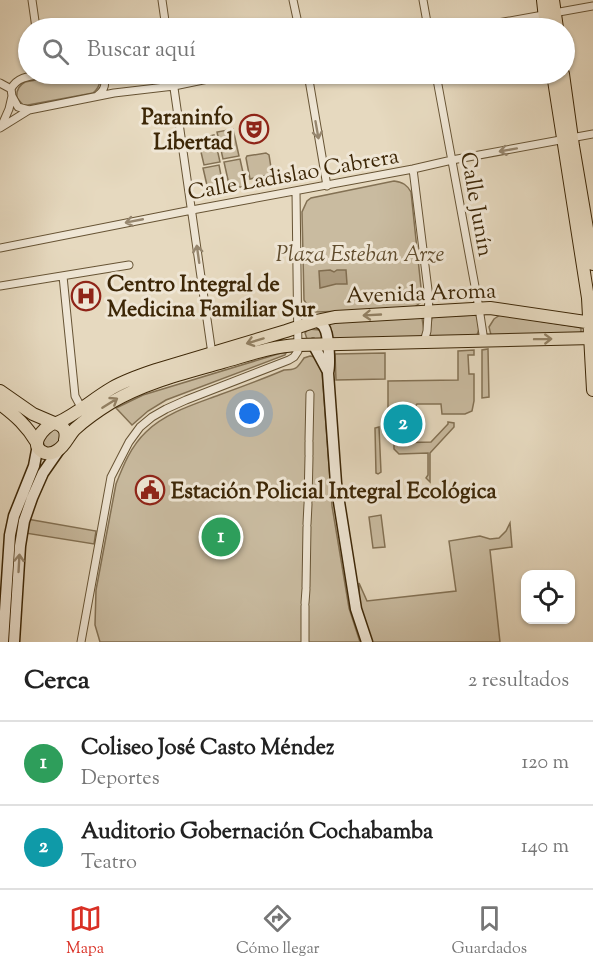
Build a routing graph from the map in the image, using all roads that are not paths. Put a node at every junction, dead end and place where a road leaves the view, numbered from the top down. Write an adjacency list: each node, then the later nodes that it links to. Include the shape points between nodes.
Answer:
1 (33, 0): 8 (street)
2 (162, 0): 9 (street)
3 (293, 0): 10 (street)
4 (423, 0): 11 (street)
5 (543, 0): 7 (main road)
6 (593, 6): 7 (street)
7 (551, 9): 12 (street)
8 (35, 18)
9 (165, 18)
10 (296, 18)
11 (426, 18)
12 (513, 18)
13 (18, 80): 22 (street)
14 (0, 83): 22 (street)
15 (105, 84): 23 (street)
16 (184, 84): 21 (street)
17 (310, 84): 30 (street, one-way to 30)
18 (438, 84): 28 (street, Calle Junín)
19 (555, 84): 27 (main road)
20 (564, 84): 27 (main road)
21 (174, 86): 23 (street); 32 (street)
22 (12, 93): 24 (street, via 18,106); 25 (street)
23 (96, 96): 24 (street)
24 (29, 110): 25 (street)
25 (0, 128)
26 (593, 134): 27 (street, Calle Ladislao Cabrera)
27 (568, 139): 28 (street, Calle Ladislao Cabrera, one-way to 28); 35 (main road)
28 (452, 160): 29 (street, Calle Ladislao Cabrera); 38 (street, Calle Junín)
29 (413, 169): 30 (street, Calle Ladislao Cabrera); 39 (street, via 429,298)
30 (327, 186): 31 (street, Calle Ladislao Cabrera)
31 (296, 191): 32 (street, Calle Ladislao Cabrera); 42 (street)
32 (192, 210): 33 (street, Calle Ladislao Cabrera, one-way to 33); 49 (street, one-way to 32)
33 (0, 248)
34 (129, 265): 36 (street)
35 (590, 269): 41 (main road)
36 (63, 276): 37 (street); 55 (street, via 75,396)
37 (0, 286)
38 (479, 308): 39 (main road, Avenida Aroma); 41 (main road, Avenida Aroma); 44 (street, Calle Junín)
39 (427, 312): 40 (main road, Avenida Aroma, one-way to 40); 45 (street)
40 (316, 321): 42 (main road, Avenida Aroma); 47 (main road, via 326,330)
41 (591, 323): 43 (main road)
42 (297, 327): 48 (street); 49 (main road, Avenida Aroma, one-way to 49)
43 (591, 338): 44 (main road, one-way to 43); 51 (main road)
44 (484, 341): 45 (main road)
45 (424, 342): 47 (main road)
46 (314, 344): 47 (main road); 48 (main road); 50 (main road)
47 (327, 344): 50 (main road)
48 (298, 345): 58 (main road, one-way to 48, via 98,411 135,389 265,350); 61 (street, via 298,351 289,360 152,417 129,442 111,477)
49 (212, 354): 55 (main road, Avenida Aroma, via 128,380)
50 (328, 373): 63 (main road, via 336,483 356,609)
51 (593, 390)
52 (0, 391): 56 (main road, via 33,414)
53 (310, 394): 62 (street)
54 (0, 404): 57 (main road, via 22,421)
55 (82, 409): 56 (main road, Avenida Aroma)
56 (56, 423): 57 (main road, via 43,429); 58 (main road, via 65,430)
57 (37, 444): 58 (main road, via 45,453); 59 (main road, via 34,466 10,535)
58 (62, 445): 60 (main road, one-way to 58, via 24,521 43,473)
59 (3, 642)
60 (14, 642)
61 (81, 642)
62 (305, 642)
63 (367, 642)

